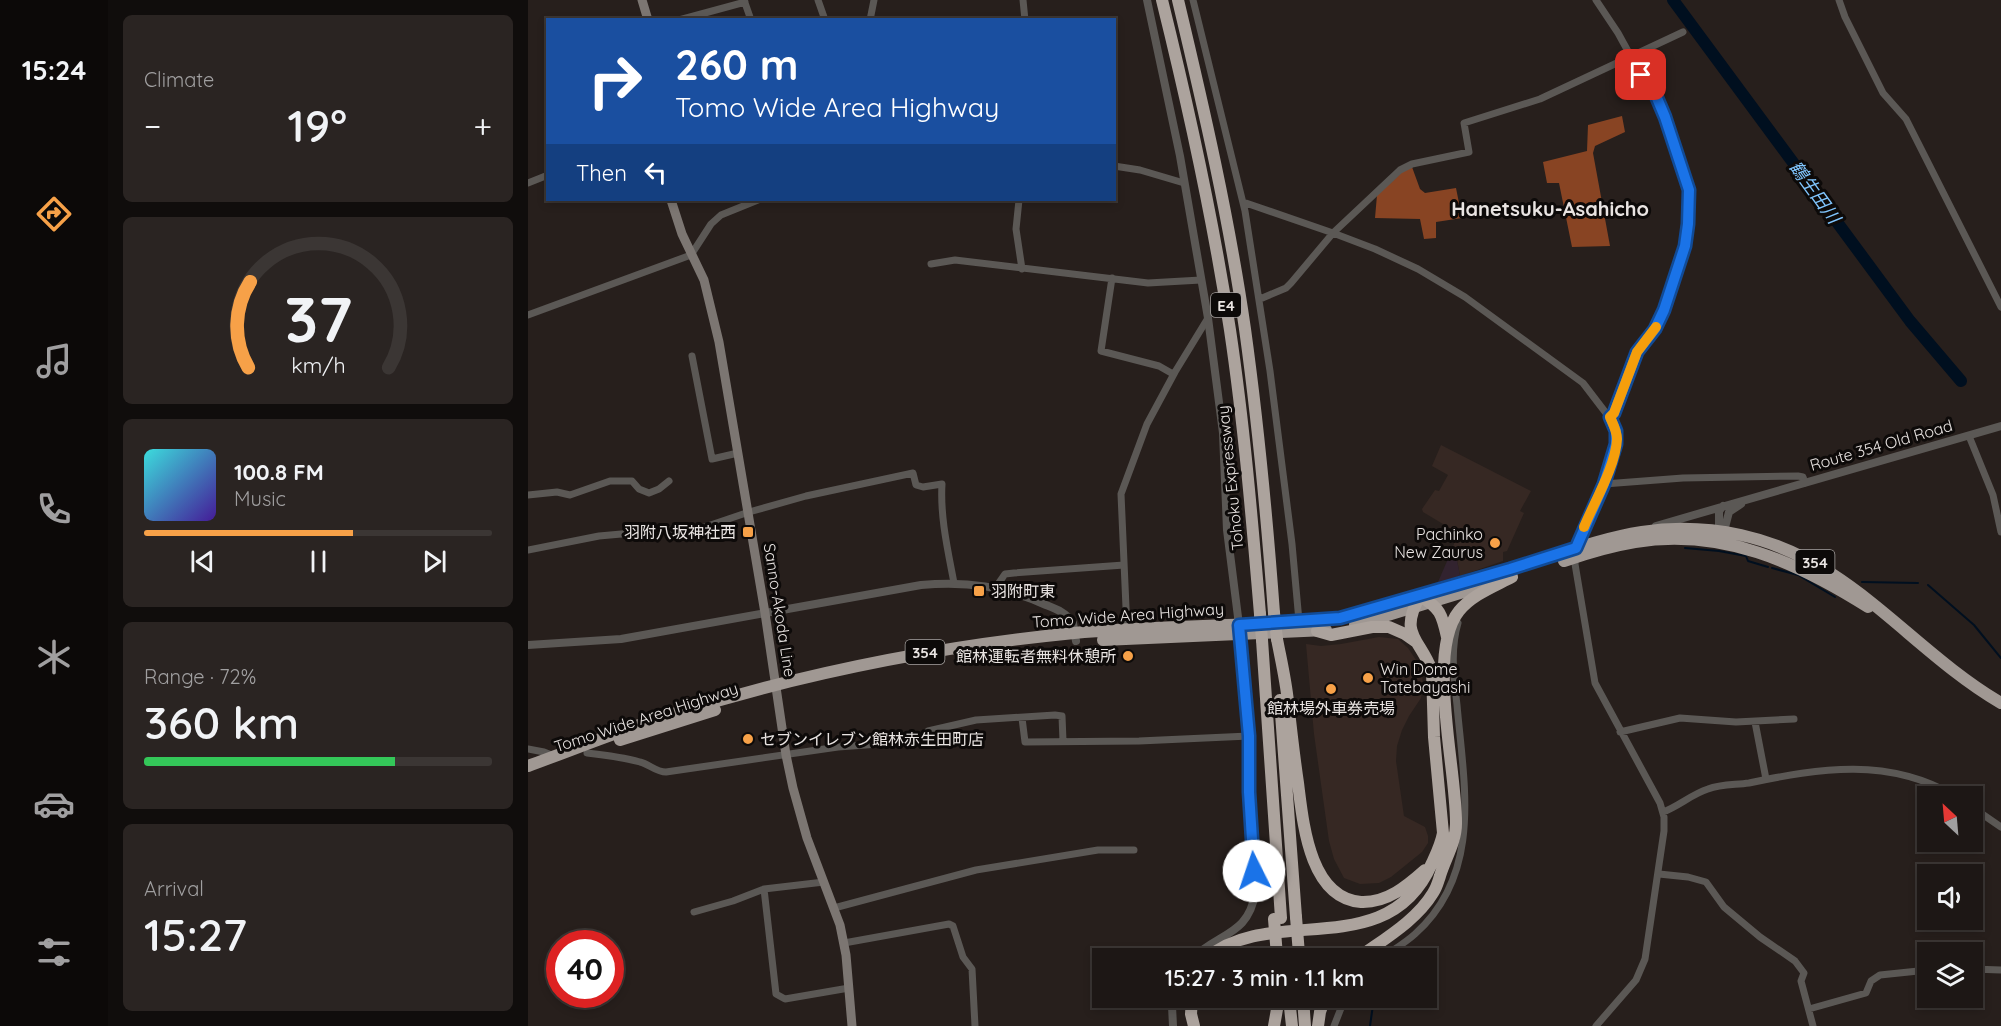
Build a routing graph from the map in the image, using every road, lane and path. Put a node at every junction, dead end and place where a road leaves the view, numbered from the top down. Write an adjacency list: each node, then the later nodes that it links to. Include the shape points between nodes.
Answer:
1 (642, 0): 12 (main road)
2 (818, 0): 15 (street)
3 (874, 0): 16 (street)
4 (1023, 0): 17 (street)
5 (1147, 0): 23 (street)
6 (1162, 0): 105 (highway, Tohoku Expressway / E4, bridge, via 1196,142 1228,318 1260,614)
7 (1178, 0): 71 (highway, Tohoku Expressway / E4, bridge, via 1210,138 1245,328)
8 (1193, 0): 27 (street)
9 (1596, 0): 19 (street)
10 (1839, 0): 35 (street, via 1883,93 1906,119)
11 (745, 1): 13 (street); 14 (street)
12 (647, 18)
13 (686, 18)
14 (750, 18)
15 (824, 18)
16 (870, 18)
17 (1025, 18)
18 (1683, 32): 19 (street)
19 (1630, 57): 28 (street, via 1540,99 1464,123 1469,152 1400,170); 40 (street, via 1654,91 1665,117 1689,190 1688,224 1685,246 1660,320 1637,352)
20 (1116, 166): 23 (street)
21 (546, 176): 22 (street)
22 (528, 183)
23 (1184, 183): 33 (street)
24 (671, 201): 29 (main road, Sanno-Akoda Line)
25 (756, 201): 29 (street, via 721,215)
26 (1019, 201): 31 (street, via 1016,229)
27 (1243, 202): 28 (street); 34 (street)
28 (1333, 232): 34 (street, via 1286,288); 40 (street, via 1418,269 1465,297 1578,377)
29 (691, 255): 36 (street); 43 (main road, Sanno-Akoda Line, via 704,280)
30 (931, 264): 31 (street, via 955,260)
31 (1022, 268): 32 (street)
32 (1112, 278): 33 (street, via 1148,283); 39 (street, via 1101,351 1159,366)
33 (1202, 280): 37 (street)
34 (1260, 299): 65 (street)
35 (2001, 306)
36 (528, 315)
37 (1208, 318): 39 (street); 66 (street, via 1223,433 1227,530)
38 (692, 356): 43 (street, via 712,459)
39 (1173, 374): 56 (street, via 1147,424 1121,495)
40 (1610, 417): 46 (street, via 1617,440)
41 (2001, 426): 42 (street, Route 354 Old Road)
42 (1969, 436): 45 (street, Route 354 Old Road); 52 (street, via 1993,495)
43 (738, 453): 50 (main road, Sanno-Akoda Line)
44 (669, 481): 48 (street, via 649,493 632,482 610,481 570,495)
45 (1805, 483): 46 (street, via 1798,476); 47 (street, Route 354 Old Road)
46 (1604, 484): 55 (street)
47 (1769, 493): 49 (street, Route 354 Old Road); 53 (street, Route 354 Old Road, via 1732,508)
48 (528, 495)
49 (1724, 506): 51 (street, Route 354 Old Road); 53 (street, via 1719,511)
50 (749, 512): 54 (street, via 690,532 677,529 598,536); 58 (street, via 913,473 916,485 942,484); 63 (main road, Sanno-Akoda Line)
51 (1641, 531): 53 (highway, Tomo Wide Area Highway / 354, via 1682,529); 55 (highway, Tomo Wide Area Highway / 354, via 1602,539)
52 (2001, 532)
53 (1721, 535): 55 (highway, Tomo Wide Area Highway / 354, via 1637,541); 75 (highway, Tomo Wide Area Highway / 354, via 1773,556 1890,619)
54 (528, 550)
55 (1576, 553): 57 (highway, Tomo Wide Area Highway / 354); 60 (highway, Tomo Wide Area Highway / 354); 79 (street, via 1595,683)
56 (1124, 565): 59 (street, via 1005,574); 67 (street)
57 (1512, 577): 61 (highway, Tomo Wide Area Highway / 354); 70 (highway, via 1466,602 1456,614)
58 (954, 583): 59 (street); 63 (street, via 921,585)
59 (996, 587): 69 (street, via 1059,610 1070,618)
60 (1420, 596): 61 (highway); 62 (highway); 65 (highway, Tomo Wide Area Highway / 354, via 1340,618)
61 (1432, 603): 62 (highway, Tomo Wide Area Highway / 354); 70 (highway, via 1442,617)
62 (1413, 609): 68 (highway, Tomo Wide Area Highway / 354); 72 (highway, via 1410,624)
63 (765, 613): 73 (street, via 621,639); 74 (main road, Sanno-Akoda Line)
64 (1459, 619): 108 (street, via 1453,664 1466,813 1463,847 1450,886 1438,905 1415,933)
65 (1299, 621): 66 (highway, Tomo Wide Area Highway / 354)
66 (1239, 629): 67 (highway, Tomo Wide Area Highway / 354); 68 (highway, Tomo Wide Area Highway / 354); 69 (highway, Tomo Wide Area Highway / 354); 80 (street)
67 (1127, 630): 69 (highway, Tomo Wide Area Highway / 354)
68 (1317, 631): 72 (highway, via 1331,635 1389,627)
69 (1076, 637): 74 (highway, Tomo Wide Area Highway / 354, via 976,645 876,661)
70 (1447, 637): 96 (highway, via 1444,683 1456,825)
71 (1277, 639): 94 (highway, via 1306,834 1325,881 1344,897 1372,902 1403,888); 106 (highway, Tohoku Expressway / E4, bridge)
72 (1414, 641): 94 (highway, via 1429,663 1433,680 1443,833)
73 (528, 645)
74 (777, 689): 83 (highway, Tomo Wide Area Highway / 354); 84 (main road, Sanno-Akoda Line); 85 (highway, Tomo Wide Area Highway / 354, via 655,719)
75 (2001, 703)
76 (1022, 718): 81 (street, via 1025,741); 81 (street, via 1062,717); 84 (street, via 966,722 928,731 921,741)
77 (1794, 719): 78 (street)
78 (1755, 722): 79 (street, via 1680,718); 88 (street)
79 (1620, 732): 90 (street)
80 (1249, 736): 81 (street); 102 (street, via 1253,907 1234,931)
81 (1063, 741)
82 (528, 749): 85 (street)
83 (586, 753): 84 (street, via 623,757 659,772); 87 (highway, Tomo Wide Area Highway / 354)
84 (786, 755): 97 (main road, Sanno-Akoda Line, via 807,838)
85 (555, 756): 86 (highway, Tomo Wide Area Highway / 354)
86 (528, 766)
87 (528, 775)
88 (1766, 779): 89 (street, via 1846,769 1871,770); 90 (street, via 1708,789)
89 (1934, 786)
90 (1663, 813): 95 (street)
91 (1983, 815): 92 (street)
92 (2001, 827)
93 (1134, 850): 99 (street, via 1098,850 976,870)
94 (1432, 863): 103 (highway, via 1426,878 1407,898 1372,919 1248,939)
95 (1659, 874): 121 (street, via 1706,882 1724,907 1795,961 1804,973 1801,981); 132 (street, via 1642,969)
96 (1440, 876): 104 (highway, via 1401,912 1368,928); 107 (highway, via 1421,909)
97 (824, 882): 98 (street); 99 (main road, Sanno-Akoda Line)
98 (764, 889): 100 (street); 112 (street, via 776,994 785,999)
99 (834, 908): 101 (main road, Sanno-Akoda Line)
100 (694, 912)
101 (844, 944): 112 (main road, Sanno-Akoda Line); 123 (street, via 953,926 963,957 972,969)
102 (1206, 948)
103 (1223, 948)
104 (1244, 948)
105 (1280, 948)
106 (1298, 948)
107 (1371, 948)
108 (1395, 948)
109 (1983, 969): 110 (street)
110 (2001, 969)
111 (1917, 971): 121 (street, via 1880,975 1871,981 1866,993)
112 (849, 988): 122 (main road, Sanno-Akoda Line)
113 (1172, 1008): 124 (street)
114 (1184, 1008): 125 (highway)
115 (1191, 1008): 126 (highway)
116 (1277, 1008): 127 (highway)
117 (1290, 1008): 128 (highway)
118 (1304, 1008): 129 (highway)
119 (1321, 1008): 130 (highway)
120 (1341, 1008): 131 (street)
121 (1809, 1009): 133 (street)
122 (852, 1026)
123 (975, 1026)
124 (1173, 1026)
125 (1187, 1026)
126 (1194, 1026)
127 (1274, 1026)
128 (1292, 1026)
129 (1305, 1026)
130 (1318, 1026)
131 (1334, 1026)
132 (1596, 1026)
133 (1813, 1026)

